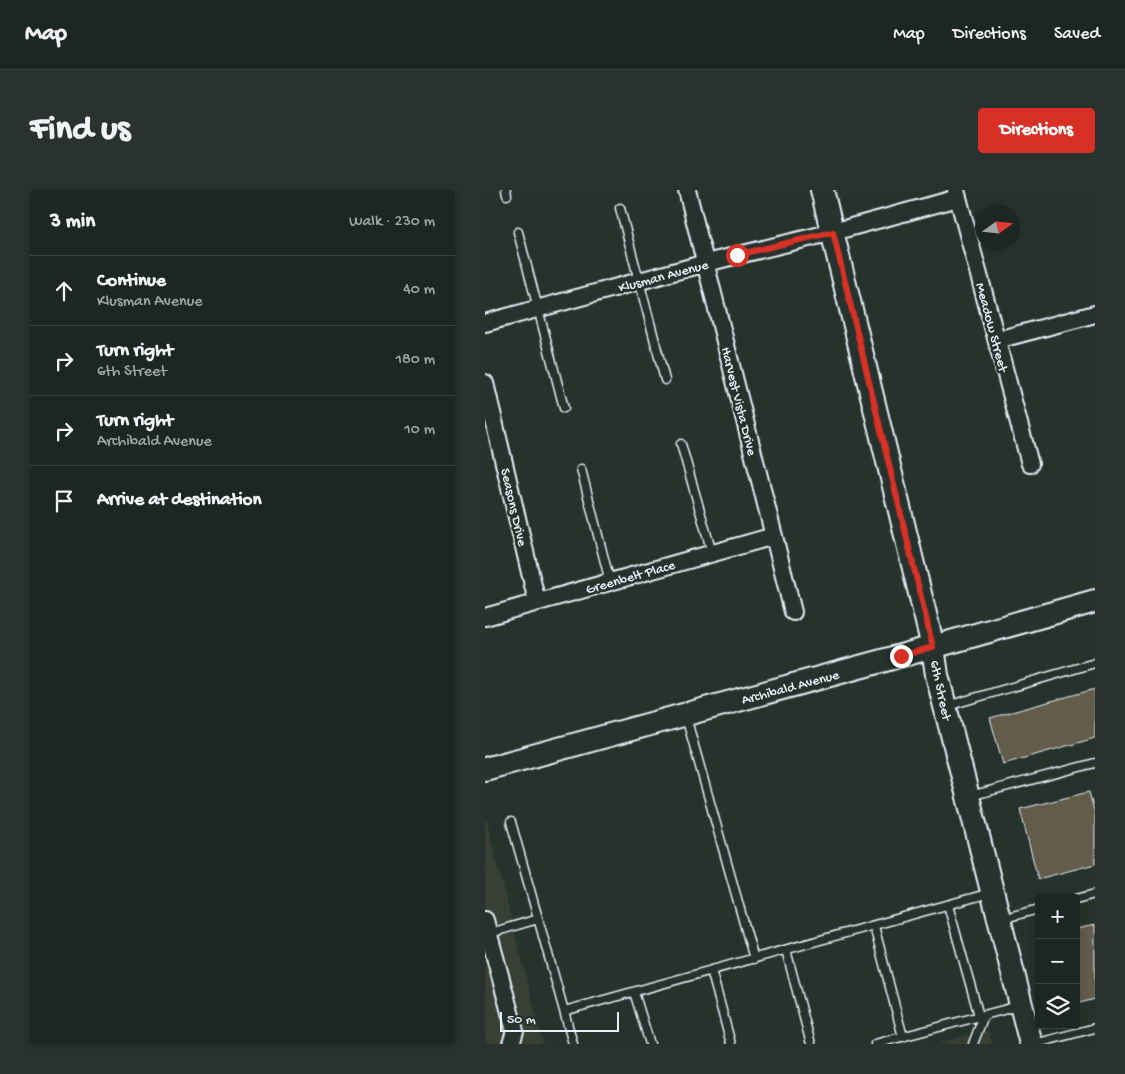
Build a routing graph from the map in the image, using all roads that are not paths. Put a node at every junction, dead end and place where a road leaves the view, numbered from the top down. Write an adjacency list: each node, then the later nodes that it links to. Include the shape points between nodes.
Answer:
1 (687, 190): 7 (street, Harvest Vista Drive)
2 (823, 190): 6 (main road, 6th Street)
3 (957, 194): 6 (street, Klusman Avenue); 12 (street, Meadow Street)
4 (620, 208): 8 (lane)
5 (518, 232): 9 (lane)
6 (833, 232): 7 (street, Klusman Avenue); 26 (main road, 6th Street)
7 (706, 263): 8 (street, Klusman Avenue); 19 (street, Harvest Vista Drive)
8 (640, 281): 9 (street, Klusman Avenue); 13 (lane)
9 (538, 308): 11 (street, Klusman Avenue); 15 (lane)
10 (1095, 314): 12 (street)
11 (485, 323)
12 (997, 340): 17 (street, Meadow Street)
13 (665, 380)
14 (485, 383): 23 (street, Seasons Drive)
15 (564, 408)
16 (681, 444): 20 (lane)
17 (1030, 464)
18 (581, 469): 21 (lane)
19 (774, 536): 20 (street, Greenbelt Place); 24 (street, Harvest Vista Drive)
20 (712, 553): 21 (street, Greenbelt Place)
21 (610, 582): 23 (street, Greenbelt Place)
22 (1095, 601): 26 (main road, Archibald Avenue)
23 (537, 602): 25 (street, Greenbelt Place)
24 (793, 612)
25 (485, 617)
26 (933, 647): 28 (main road, 6th Street); 29 (main road, Archibald Avenue)
27 (1095, 664): 28 (lane)
28 (945, 707): 32 (main road, 6th Street)
29 (686, 715): 31 (main road, Archibald Avenue); 44 (lane)
30 (1095, 763): 32 (lane)
31 (486, 766)
32 (968, 797): 34 (main road, 6th Street)
33 (511, 822): 39 (lane)
34 (992, 892): 37 (lane); 40 (main road, 6th Street)
35 (1095, 894): 36 (lane)
36 (1080, 898)
37 (948, 905): 41 (lane); 49 (lane)
38 (1035, 910): 40 (lane)
39 (538, 919): 42 (lane); 48 (lane)
40 (999, 920): 47 (main road, 6th Street)
41 (874, 926): 43 (lane); 51 (lane)
42 (486, 929): 52 (street, via 515,1032)
43 (786, 950): 44 (lane); 56 (lane)
44 (754, 959): 45 (lane)
45 (711, 970): 46 (lane); 55 (lane)
46 (634, 992): 48 (lane); 54 (lane)
47 (1021, 1005): 49 (lane); 59 (main road, 6th Street)
48 (564, 1011): 53 (lane)
49 (981, 1016): 51 (lane); 58 (lane)
50 (1095, 1028): 60 (lane)
51 (903, 1037): 57 (lane)
52 (511, 1044)
53 (573, 1044)
54 (650, 1044)
55 (731, 1044)
56 (811, 1044)
57 (875, 1044)
58 (973, 1044)
59 (1031, 1044)
60 (1034, 1044)

